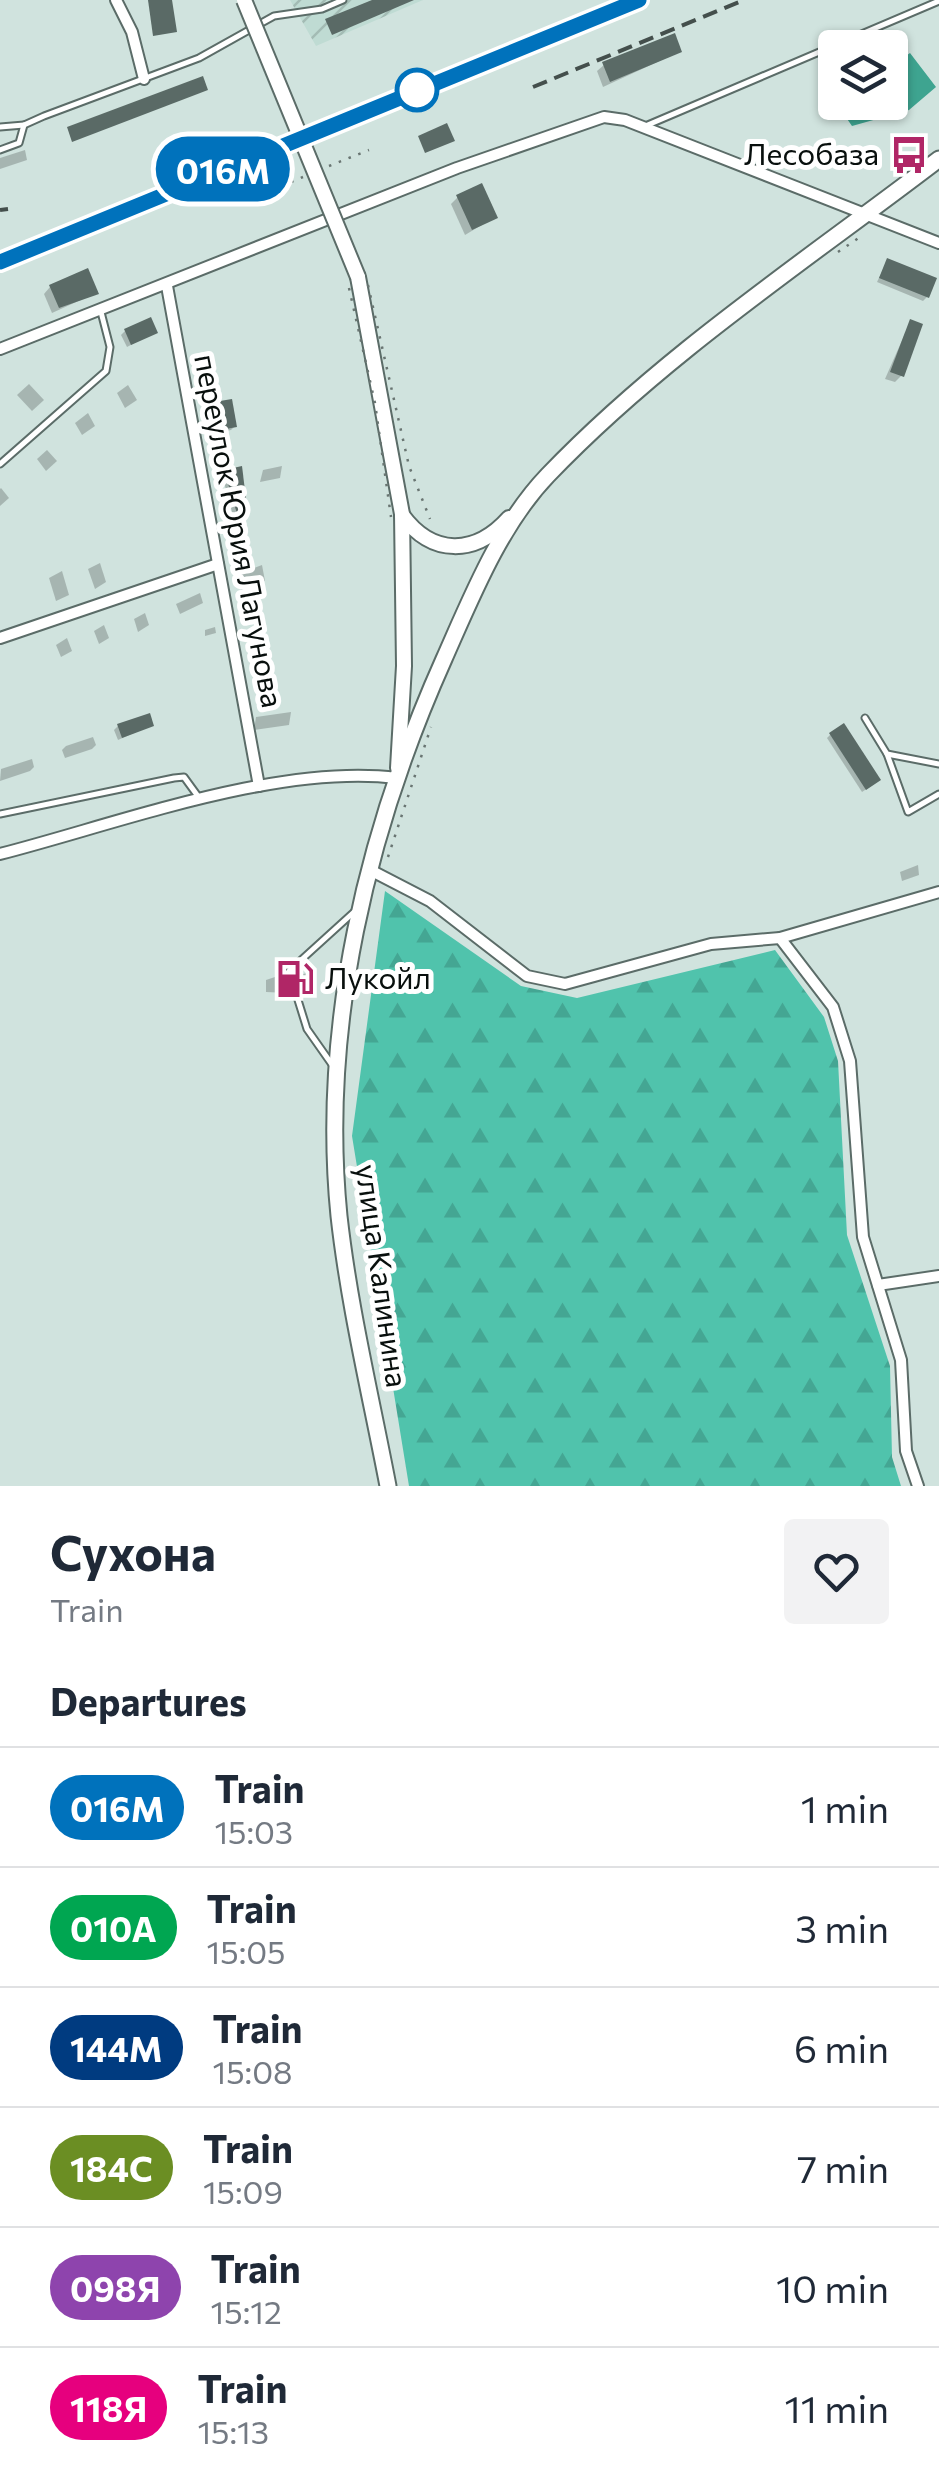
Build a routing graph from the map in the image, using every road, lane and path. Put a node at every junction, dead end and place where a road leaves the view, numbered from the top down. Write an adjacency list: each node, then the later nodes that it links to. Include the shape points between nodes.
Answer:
1 (116, 0): 5 (street)
2 (244, 0): 12 (street, bridge)
3 (343, 0): 5 (lane, via 274,16)
4 (939, 0): 8 (lane)
5 (144, 79): 6 (lane)
6 (24, 125): 7 (lane); 9 (lane, via 19,143)
7 (0, 126)
8 (642, 127): 14 (street); 18 (street, via 604,117 583,121)
9 (0, 150)
10 (369, 150): 12 (path)
11 (939, 160): 14 (main road, улица Калинина)
12 (307, 171): 13 (path); 23 (street, bridge, via 358,277)
13 (262, 194)
14 (870, 219): 15 (street); 16 (path); 22 (main road, улица Калинина, via 657,376)
15 (939, 243)
16 (836, 254)
17 (347, 279): 23 (path, bridge)
18 (167, 286): 19 (street); 24 (street, переулок Юрия Лагунова)
19 (100, 311): 20 (street); 21 (lane, via 110,347 106,371)
20 (0, 349)
21 (0, 464)
22 (546, 477): 23 (street, via 500,528 472,545 444,546 418,537); 30 (main road, улица Калинина, via 502,539 469,603)
23 (397, 516): 30 (street, via 404,666)
24 (218, 564): 25 (street); 31 (street, переулок Юрия Лагунова)
25 (0, 638)
26 (865, 718): 28 (lane)
27 (434, 720): 36 (path)
28 (887, 754): 29 (lane); 32 (lane, via 908,812)
29 (939, 764)
30 (397, 778): 31 (street, via 347,774); 36 (main road, улица Калинина)
31 (260, 786): 33 (street)
32 (939, 794)
33 (202, 801): 34 (lane, via 184,778 174,778); 35 (street)
34 (0, 814)
35 (0, 854)
36 (377, 874): 38 (main road, улица Калинина); 39 (street, via 430,900 527,976 566,984 711,944)
37 (939, 892): 39 (street)
38 (364, 903): 40 (main road, улица Калинина, via 340,1016); 40 (lane, via 289,971 307,1028)
39 (780, 938): 42 (street, via 833,1007 850,1061 863,1237)
40 (336, 1072): 43 (main road, улица Калинина, via 339,1214)
41 (939, 1276): 42 (street)
42 (878, 1286): 44 (street, via 901,1360 906,1450)
43 (388, 1486)
44 (918, 1486)

